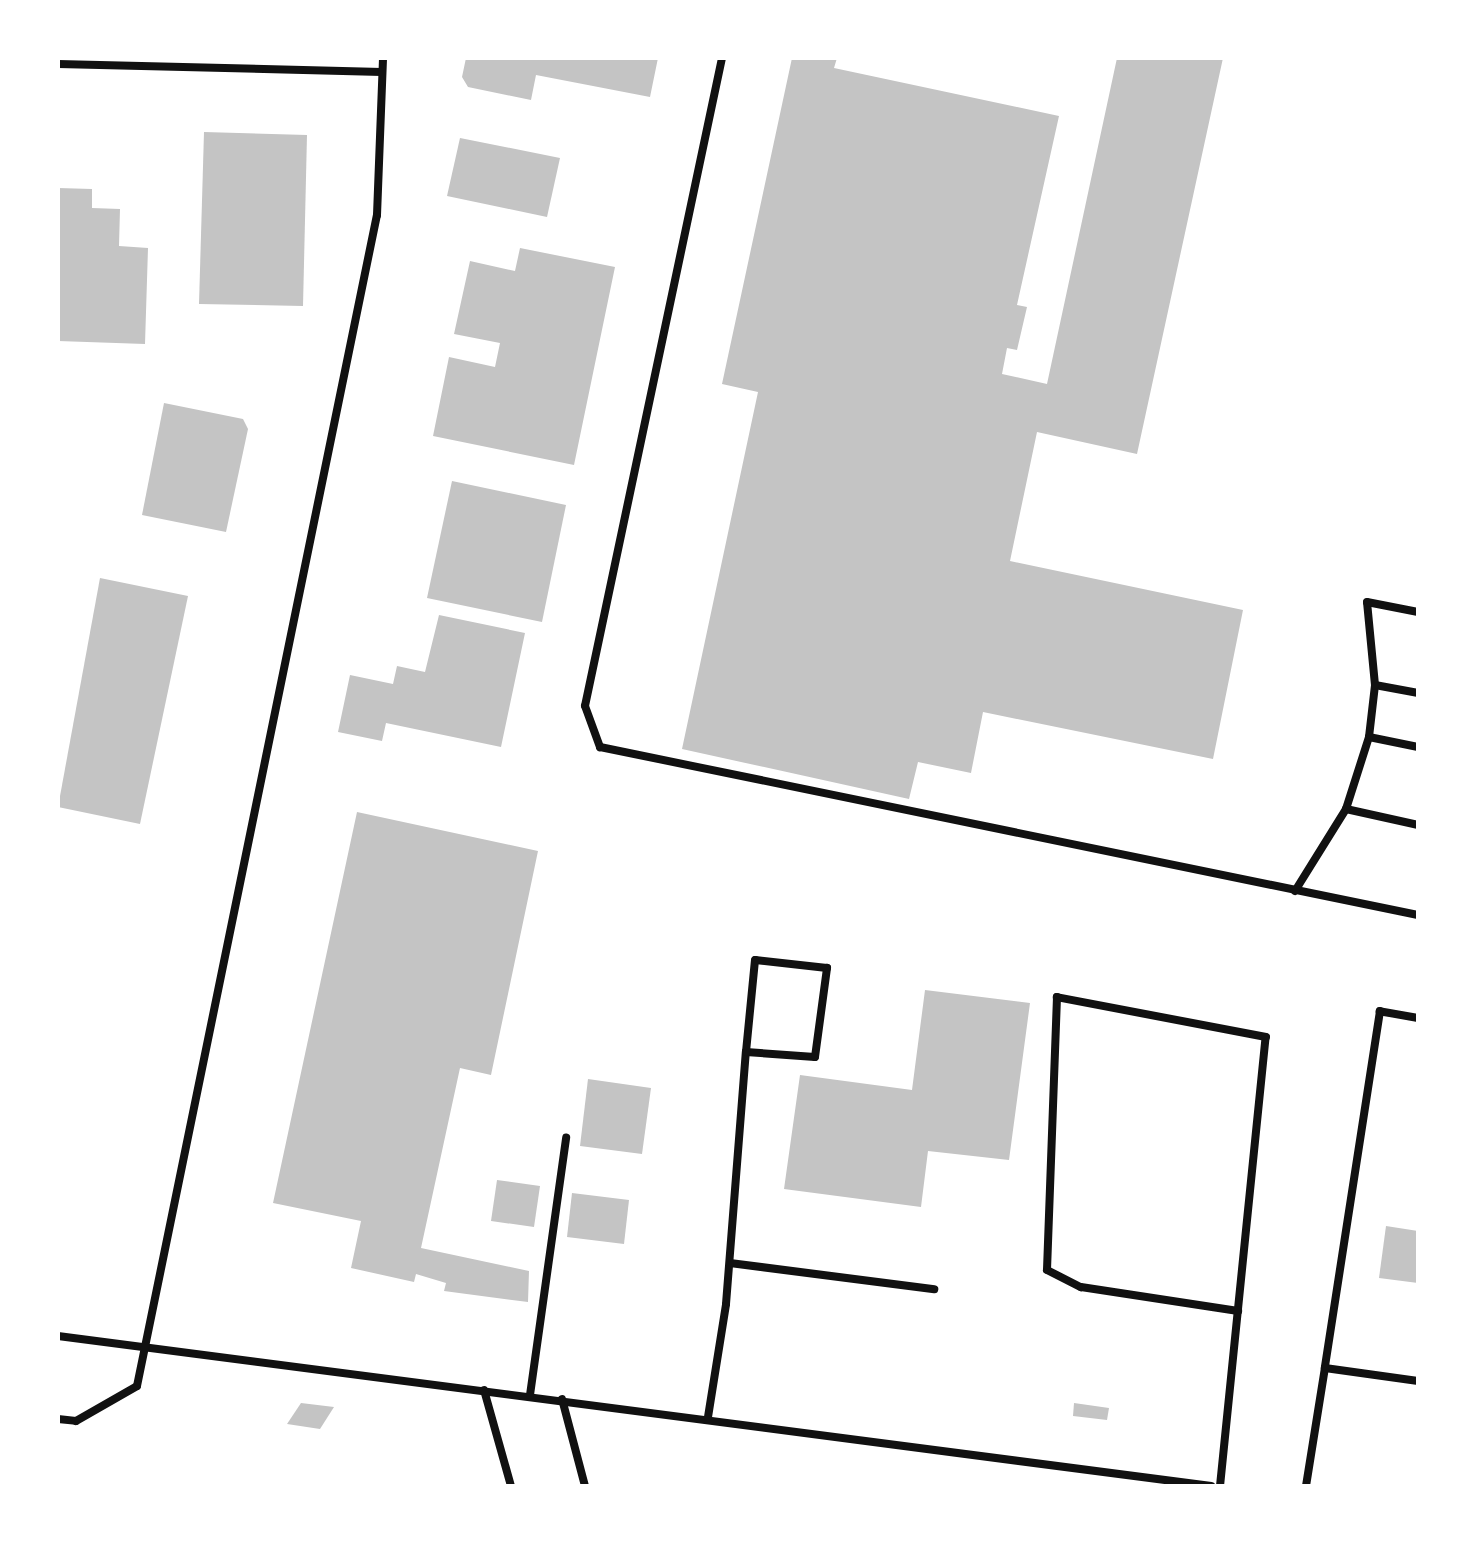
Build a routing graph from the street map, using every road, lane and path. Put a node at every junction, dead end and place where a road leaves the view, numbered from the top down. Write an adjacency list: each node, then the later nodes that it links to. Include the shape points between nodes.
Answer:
1 (383, 58): 4 (lane)
2 (722, 58): 12 (lane, via 585,706 600,747)
3 (58, 64): 4 (lane)
4 (382, 72): 21 (lane, via 377,216)
5 (1418, 612): 6 (lane, via 1368,602)
6 (1376, 684): 7 (lane); 8 (lane)
7 (1418, 693)
8 (1369, 737): 9 (lane); 10 (lane)
9 (1417, 745)
10 (1346, 809): 11 (lane); 12 (lane)
11 (1418, 825)
12 (1295, 890): 13 (lane)
13 (1418, 915)
14 (1418, 1018): 22 (lane, via 1380,1011)
15 (746, 1052): 15 (lane, via 815,1057 826,968 756,960); 17 (lane)
16 (566, 1138): 25 (lane)
17 (730, 1263): 18 (lane); 27 (lane)
18 (934, 1289)
19 (1238, 1311): 19 (lane, via 1266,1037 1057,997 1047,1270 1080,1287); 32 (lane)
20 (58, 1336): 21 (lane)
21 (143, 1348): 24 (lane); 28 (lane, via 137,1386 76,1421)
22 (1326, 1368): 23 (lane); 33 (lane)
23 (1418, 1381)
24 (484, 1390): 25 (lane); 29 (lane)
25 (530, 1395): 26 (lane)
26 (562, 1399): 27 (lane); 30 (lane)
27 (708, 1416): 31 (lane)
28 (58, 1419)
29 (511, 1486)
30 (584, 1486)
31 (1211, 1486)
32 (1220, 1486)
33 (1306, 1486)

